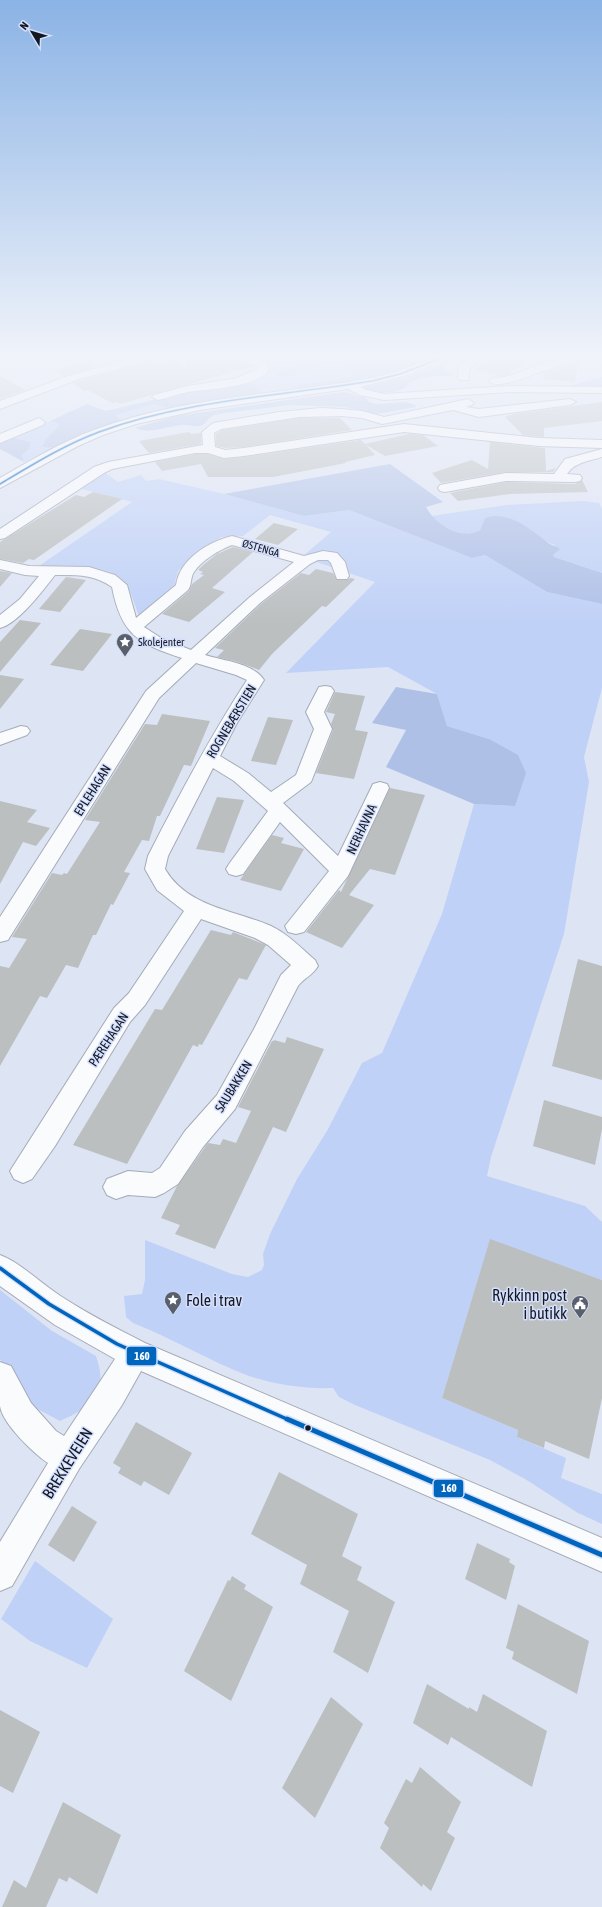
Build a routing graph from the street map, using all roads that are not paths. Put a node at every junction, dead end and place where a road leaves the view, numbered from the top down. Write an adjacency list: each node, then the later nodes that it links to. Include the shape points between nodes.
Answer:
1 (67, 448): 13 (street)
2 (267, 448): 7 (street)
3 (336, 448): 8 (street)
4 (209, 449): 7 (street); 10 (street, via 195,449 120,463)
5 (600, 449): 11 (street, via 570,462)
6 (106, 453): 10 (street, via 98,459)
7 (224, 454): 9 (street, via 222,458 232,463)
8 (303, 456)
9 (258, 462)
10 (99, 470): 15 (street)
11 (558, 477): 12 (street); 14 (street, via 506,477)
12 (575, 478)
13 (0, 484)
14 (445, 486)
15 (0, 535)
16 (305, 561): 19 (street, ØSTENGA, via 314,556 332,556 338,562); 21 (street, ØSTENGA, via 232,540 221,543 194,564 185,575 183,587); 22 (street, ØSTENGA, via 255,600)
17 (0, 564): 18 (street, ROGNEBÆRSTIEN, via 18,570)
18 (50, 572): 20 (street, via 25,602); 21 (street, ROGNEBÆRSTIEN, via 79,570 111,578 119,585 124,609)
19 (342, 576)
20 (0, 623)
21 (134, 627): 22 (street, ROGNEBÆRSTIEN, via 157,643)
22 (195, 656): 26 (street, ROGNEBÆRSTIEN, via 242,671 256,680); 33 (street, EPLEHAGAN, via 152,695)
23 (325, 691): 28 (street, via 315,712 323,729 304,778)
24 (21, 731): 25 (street)
25 (0, 739)
26 (209, 757): 28 (street, NERHAVNA, via 241,777); 31 (street, ROGNEBÆRSTIEN, via 164,843 155,869 164,885)
27 (380, 788): 30 (street, NERHAVNA)
28 (275, 806): 29 (street); 30 (street, NERHAVNA)
29 (236, 869)
30 (342, 871): 32 (street, NERHAVNA)
31 (196, 909): 34 (street, ROGNEBÆRSTIEN, via 263,932 276,939); 35 (street, PÆREHAGAN, via 137,999 122,1015)
32 (296, 926)
33 (0, 934)
34 (307, 966): 36 (street, SAUBAKKEN, via 296,972 289,981 226,1102 194,1139 169,1176 155,1185 128,1183)
35 (23, 1171)
36 (116, 1188)
37 (0, 1268): 38 (street, via 95,1334)
38 (135, 1354): 40 (street, BREKKEVEIEN); 41 (street)
39 (0, 1377): 40 (street, via 20,1414 45,1442)
40 (68, 1458): 42 (street, BREKKEVEIEN)
41 (602, 1556)
42 (0, 1574)

